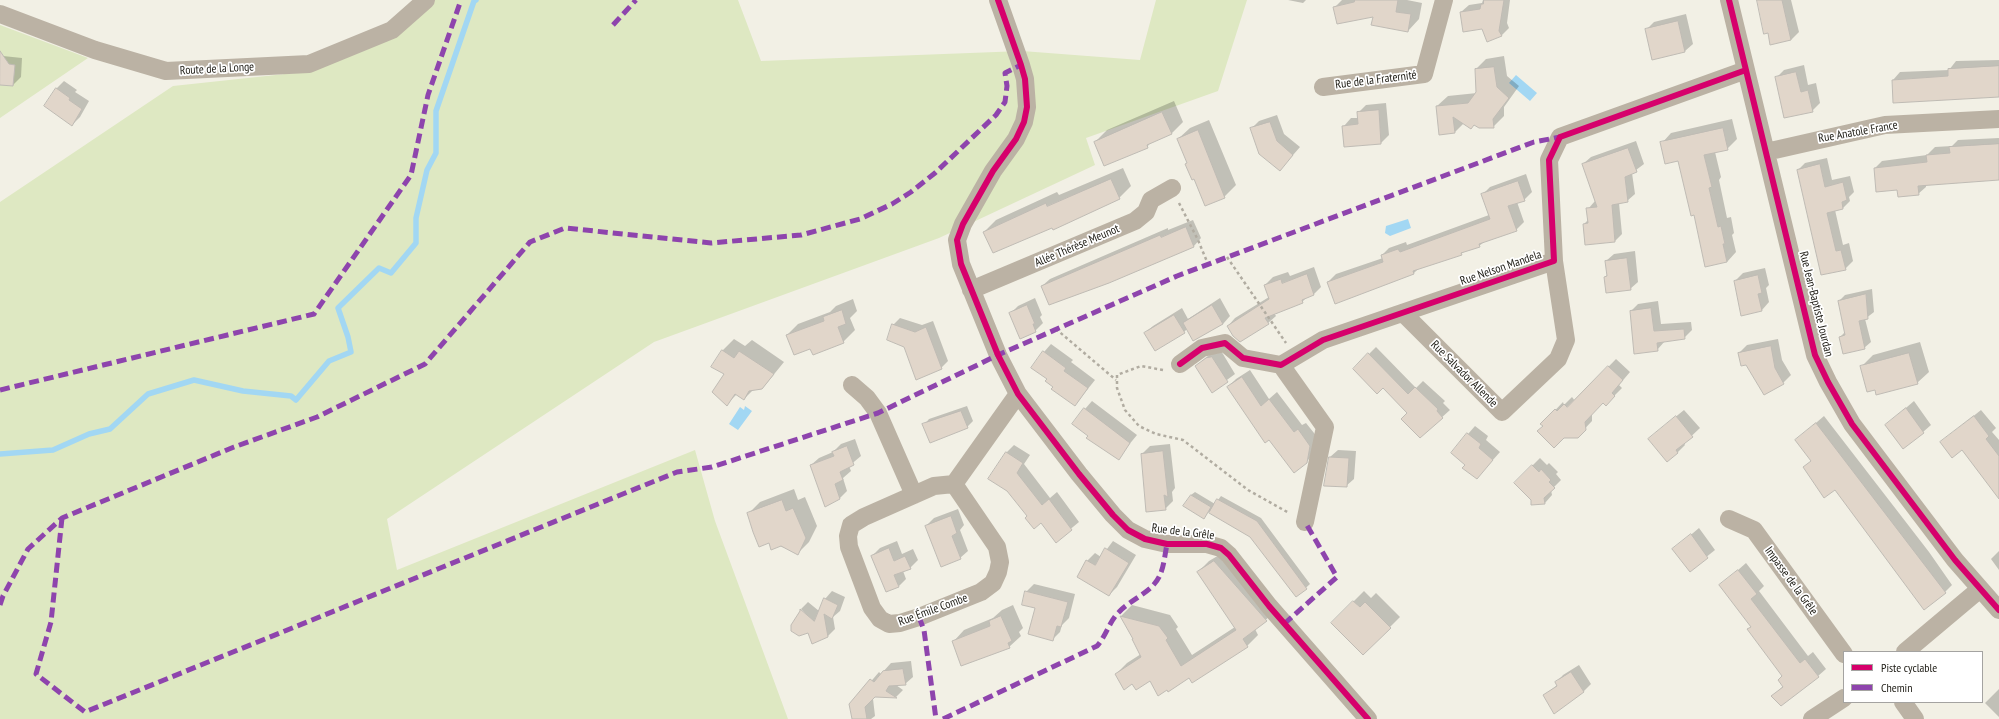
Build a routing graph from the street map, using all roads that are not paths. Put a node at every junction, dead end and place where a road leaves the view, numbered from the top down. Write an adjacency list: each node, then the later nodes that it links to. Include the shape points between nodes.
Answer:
1 (426, 0): 5 (street, Route de la Longe, via 392,30 309,64 166,72 96,50)
2 (998, 0): 12 (street, Rue de la Grêle, via 1023,72 1027,107 1024,122 1016,139 993,171 963,224 957,240 961,264)
3 (1444, 0): 7 (street, Rue de la Fraternité, via 1424,74)
4 (1728, 0): 6 (street, Rue Jean-Baptiste Jourdan)
5 (0, 14)
6 (1746, 70): 9 (street, Rue Jean-Baptiste Jourdan); 11 (street, Rue Nelson Mandela, via 1560,137 1549,160)
7 (1323, 87)
8 (1999, 120): 9 (street, Rue Anatole France, via 1885,125)
9 (1766, 152): 22 (street, Rue Jean-Baptiste Jourdan, via 1815,355 1828,382 1852,424)
10 (1172, 188): 12 (street, Allée Thérèse Meunot, via 1152,200 1146,212 1134,221)
11 (1554, 261): 13 (street, Rue Nelson Mandela); 13 (street, Rue Salvador Allende, via 1566,340 1558,359 1502,412)
12 (971, 290): 17 (street, Rue de la Grêle, via 991,342)
13 (1403, 313): 14 (street, Rue Nelson Mandela, via 1323,340)
14 (1288, 361): 15 (street, via 1243,358 1225,343 1202,348); 21 (street, via 1325,428)
15 (1180, 364)
16 (852, 384): 19 (street, via 878,413)
17 (1018, 394): 18 (street); 28 (street, Rue de la Grêle, via 1113,515 1128,530 1145,539 1167,544 1207,544 1221,548 1229,555 1268,606)
18 (954, 484): 19 (street, Rue Émile Combe, via 934,486); 19 (street, Rue Émile Combe, via 997,547 1000,562 993,583 982,592 919,617 900,624 889,624 880,619 872,608 849,547 848,536 851,525)
19 (914, 495)
20 (1729, 519): 25 (street, Impasse de la Grêle, via 1754,530)
21 (1305, 522)
22 (1980, 589): 23 (street, Rue Jean-Baptiste Jourdan); 24 (street)
23 (1999, 610)
24 (1905, 651)
25 (1843, 653)
26 (1843, 699): 29 (street)
27 (1903, 703): 30 (street)
28 (1368, 719)
29 (1812, 719)
30 (1915, 719)

